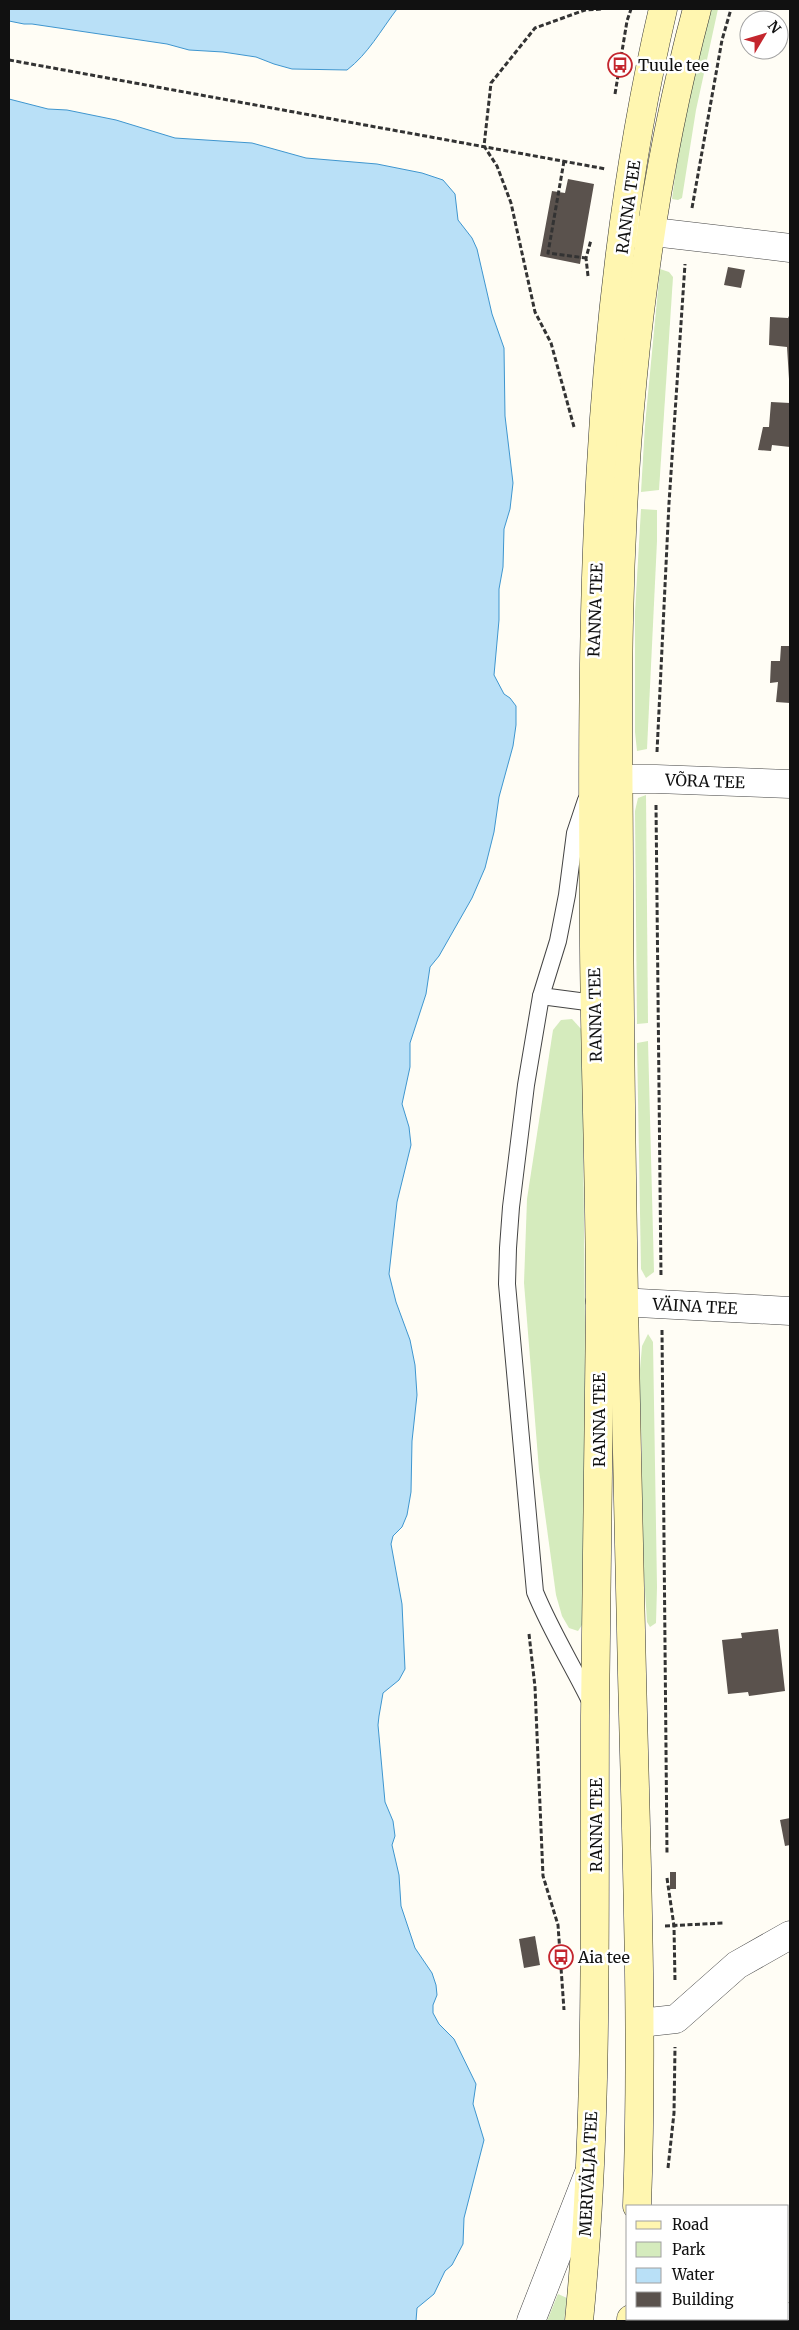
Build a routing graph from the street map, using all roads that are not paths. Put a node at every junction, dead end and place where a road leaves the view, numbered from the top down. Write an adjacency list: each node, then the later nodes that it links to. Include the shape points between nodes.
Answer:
1 (663, 9): 3 (main road, RANNA TEE, via 648,70)
2 (697, 9): 4 (main road, RANNA TEE, via 676,86)
3 (623, 228): 4 (street); 7 (main road, RANNA TEE, via 608,362 594,611)
4 (650, 234): 5 (street); 6 (main road, RANNA TEE, via 632,376 627,451 619,620)
5 (790, 248)
6 (619, 778): 7 (street, VÕRA TEE); 8 (street, VÕRA TEE); 10 (main road, RANNA TEE)
7 (592, 779): 9 (lane, via 575,833 558,941); 10 (main road, RANNA TEE)
8 (790, 784)
9 (541, 996): 10 (lane); 13 (lane, via 511,1207 507,1284 535,1592)
10 (607, 1004): 11 (main road, RANNA TEE)
11 (612, 1302): 12 (street, VÄINA TEE); 13 (main road, RANNA TEE); 15 (main road, RANNA TEE)
12 (790, 1311)
13 (595, 1713): 16 (main road, RANNA TEE)
14 (790, 1934): 15 (street, via 737,1965 676,2018)
15 (640, 2023): 18 (main road)
16 (595, 2026): 17 (main road, MERIVÄLJA TEE)
17 (589, 2172): 19 (street); 20 (main road, MERIVÄLJA TEE)
18 (637, 2205)
19 (531, 2321)
20 (579, 2321)

